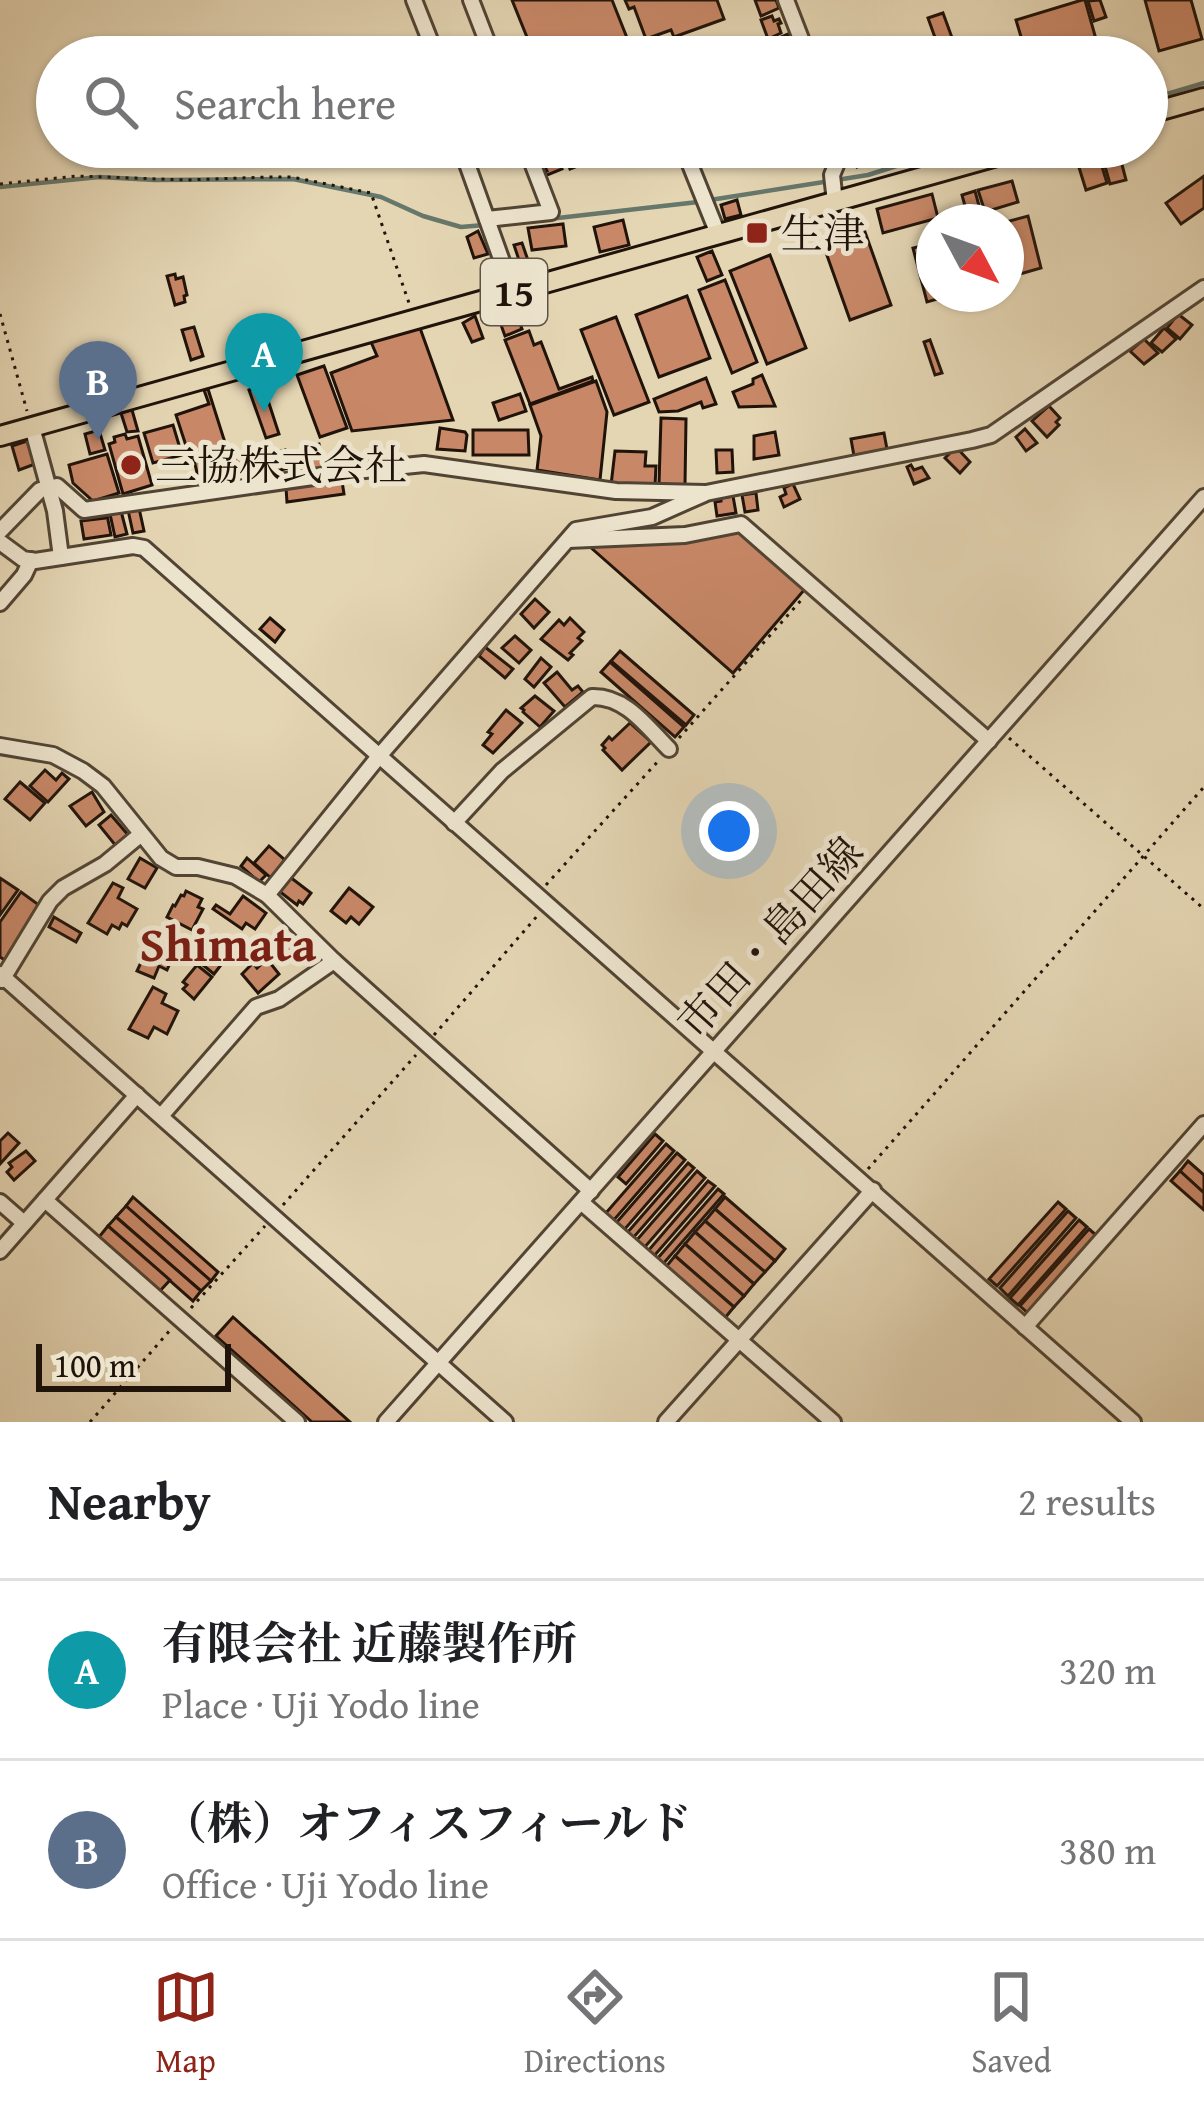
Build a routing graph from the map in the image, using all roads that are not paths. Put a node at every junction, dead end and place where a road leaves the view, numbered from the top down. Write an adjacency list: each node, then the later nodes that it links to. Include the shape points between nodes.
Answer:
1 (414, 0): 4 (street)
2 (471, 0): 5 (street)
3 (786, 0): 6 (street)
4 (428, 36)
5 (485, 36)
6 (800, 36)
7 (1204, 98): 8 (main road)
8 (1168, 108)
9 (468, 168): 15 (street)
10 (534, 168): 15 (street, via 551,212)
11 (691, 168): 16 (street)
12 (835, 168): 14 (street)
13 (955, 168): 14 (main road, 15)
14 (835, 202): 16 (main road, 15)
15 (487, 220): 18 (street)
16 (718, 234): 18 (main road, 15)
17 (1204, 288): 22 (street, via 991,435)
18 (513, 292): 19 (main road, 15)
19 (32, 427): 20 (main road, 15); 21 (street)
20 (0, 436)
21 (48, 488): 22 (street, via 91,510 424,464 616,491); 24 (street); 27 (street)
22 (706, 493): 25 (street, via 652,517)
23 (1204, 497): 30 (street, 市田・島田線)
24 (0, 531)
25 (572, 535): 30 (street, via 685,536 741,524); 33 (street)
26 (0, 542): 28 (street)
27 (61, 557): 28 (street); 33 (street, via 144,548)
28 (31, 560): 29 (street)
29 (0, 603)
30 (994, 735): 39 (street, 市田・島田線)
31 (0, 746): 35 (street, via 82,770)
32 (669, 749): 34 (street, via 610,697 592,697 502,771)
33 (380, 755): 34 (street); 36 (street)
34 (454, 823): 39 (street)
35 (140, 835): 36 (street, via 176,867 235,876); 38 (street, via 50,901)
36 (267, 895): 37 (street)
37 (334, 961): 41 (street, via 256,1007); 44 (street)
38 (1, 978): 40 (street)
39 (712, 1051): 43 (street); 44 (street, 市田・島田線)
40 (137, 1095): 41 (street); 45 (street)
41 (161, 1116): 51 (street)
42 (1204, 1124): 49 (street)
43 (873, 1190): 49 (street); 50 (street)
44 (586, 1196): 50 (street); 51 (street, 市田・島田線)
45 (45, 1200): 47 (street); 52 (street)
46 (0, 1202): 47 (street)
47 (24, 1223): 48 (street)
48 (0, 1251)
49 (1025, 1327): 57 (street)
50 (740, 1341): 55 (street); 56 (street)
51 (438, 1363): 53 (street, 市田・島田線); 54 (street)
52 (297, 1422)
53 (386, 1422)
54 (505, 1422)
55 (666, 1422)
56 (833, 1422)
57 (1132, 1422)

